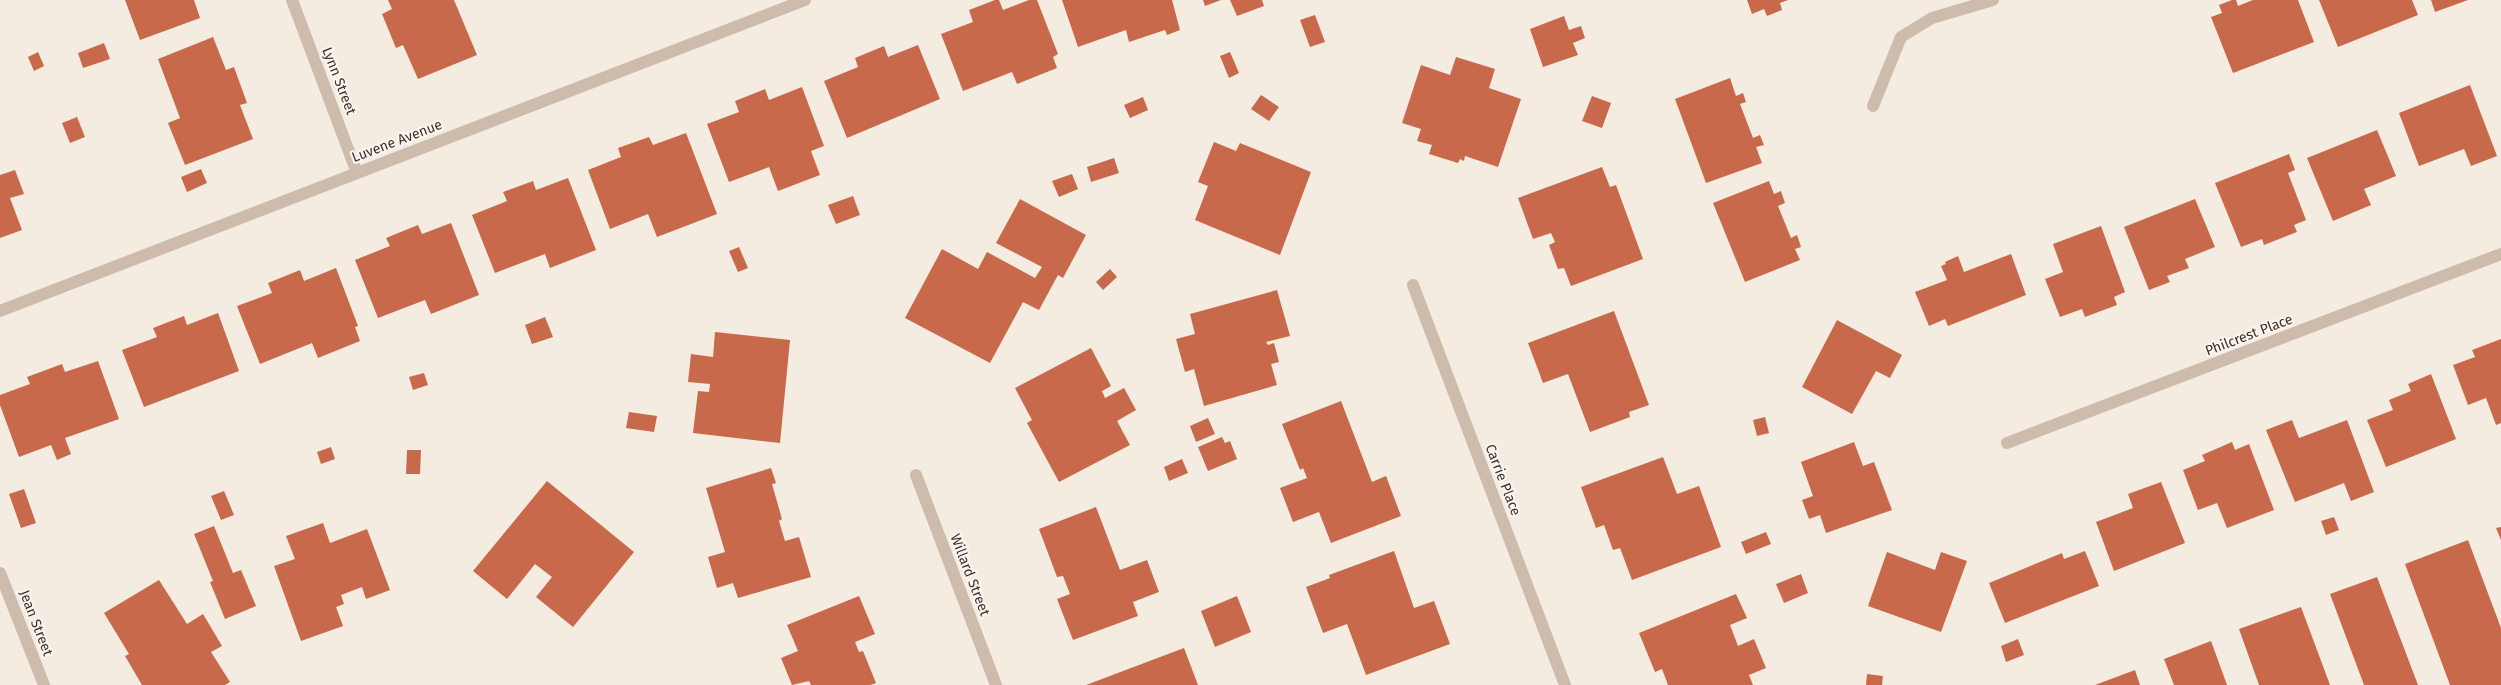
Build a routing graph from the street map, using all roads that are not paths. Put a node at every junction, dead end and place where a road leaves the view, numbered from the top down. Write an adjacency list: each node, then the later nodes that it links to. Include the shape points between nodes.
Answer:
1 (292, 0): 5 (street, Lynn Street)
2 (805, 0): 5 (street, Luvene Avenue)
3 (1993, 0): 4 (street, via 1932,18 1901,37)
4 (1874, 106)
5 (358, 173): 8 (street, Luvene Avenue)
6 (2501, 254): 9 (street, Philcrest Place)
7 (1413, 285): 14 (street, Carrie Place)
8 (0, 311)
9 (2007, 444)
10 (916, 475): 13 (street, Willard Street)
11 (0, 572): 12 (street, Jean Street)
12 (44, 685)
13 (996, 685)
14 (1565, 685)

